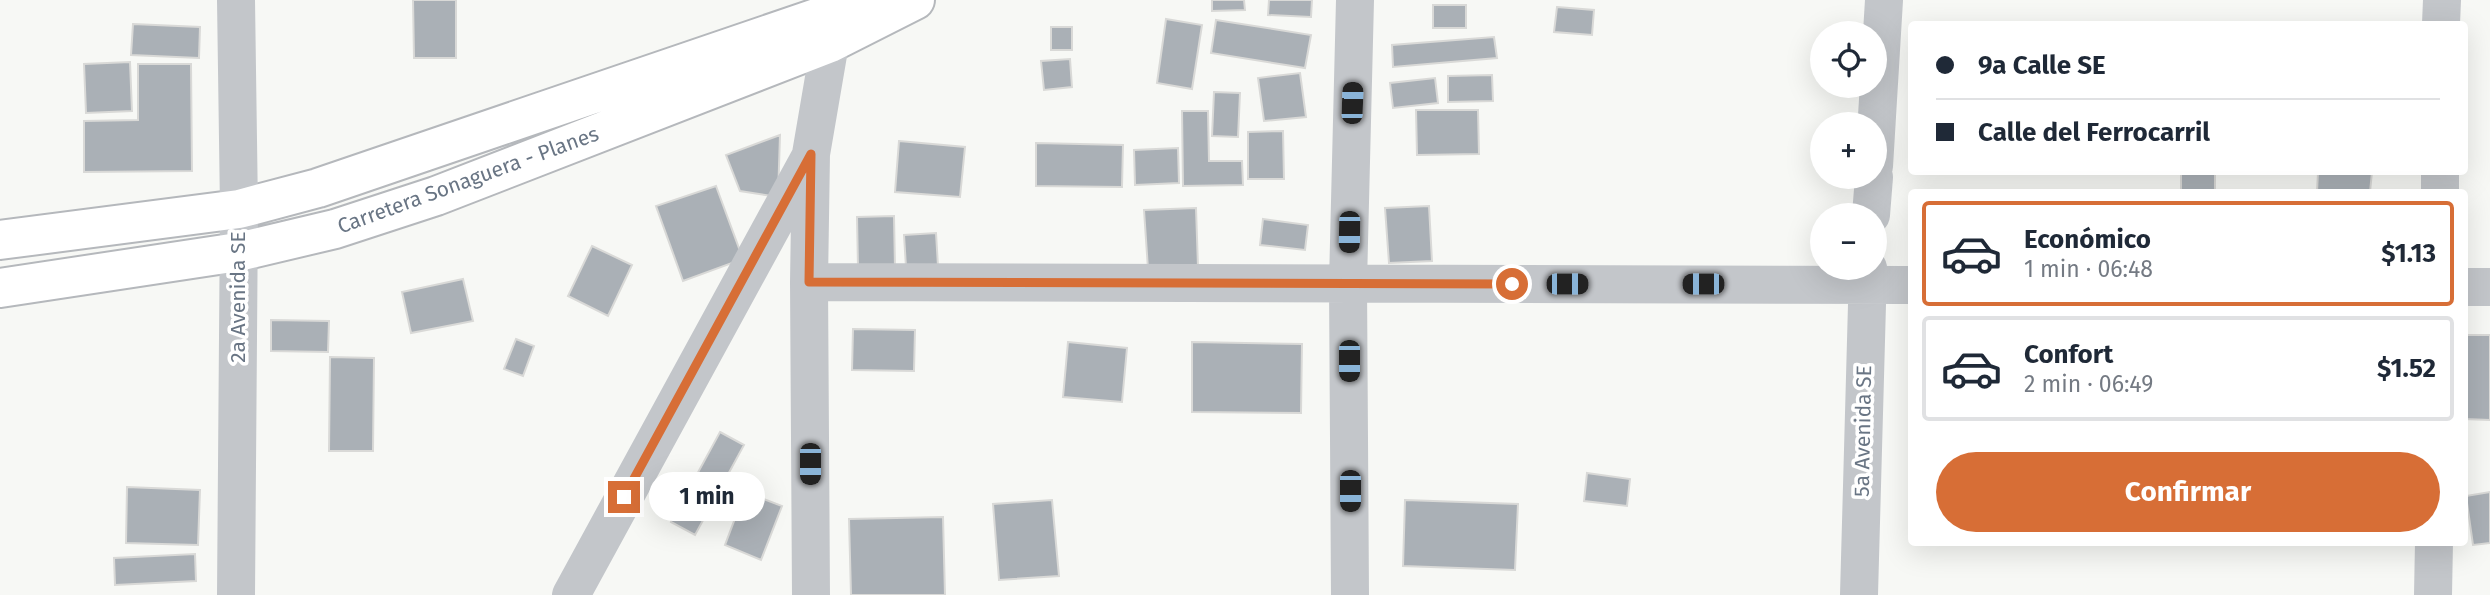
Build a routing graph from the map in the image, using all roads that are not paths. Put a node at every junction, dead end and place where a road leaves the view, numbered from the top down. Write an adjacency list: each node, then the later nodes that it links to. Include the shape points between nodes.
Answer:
1 (236, 0): 10 (street, 2a Avenida SE)
2 (915, 0): 6 (main road, Carretera Sonaguera - Planes)
3 (1355, 0): 17 (street)
4 (1884, 0): 8 (street)
5 (2442, 0): 7 (street)
6 (835, 14): 9 (street); 10 (main road, Carretera Sonaguera - Planes, via 338,182); 12 (main road, Carretera Sonaguera - Planes, via 436,196 335,229)
7 (2441, 21)
8 (1877, 112)
9 (811, 154): 16 (street); 24 (street)
10 (239, 209): 11 (main road, Carretera Sonaguera - Planes); 12 (street, 2a Avenida SE)
11 (0, 240)
12 (239, 252): 21 (main road, Carretera Sonaguera - Planes); 23 (street, 2a Avenida SE)
13 (1810, 277): 17 (street)
14 (1868, 280): 27 (street, 5a Avenida SE)
15 (1887, 280): 18 (street)
16 (809, 282): 17 (street); 25 (street)
17 (1348, 283): 26 (street)
18 (1908, 284)
19 (2468, 286): 20 (street)
20 (2490, 287)
21 (0, 288)
22 (2434, 546): 28 (street)
23 (236, 595)
24 (570, 595)
25 (811, 595)
26 (1350, 595)
27 (1859, 595)
28 (2433, 595)

